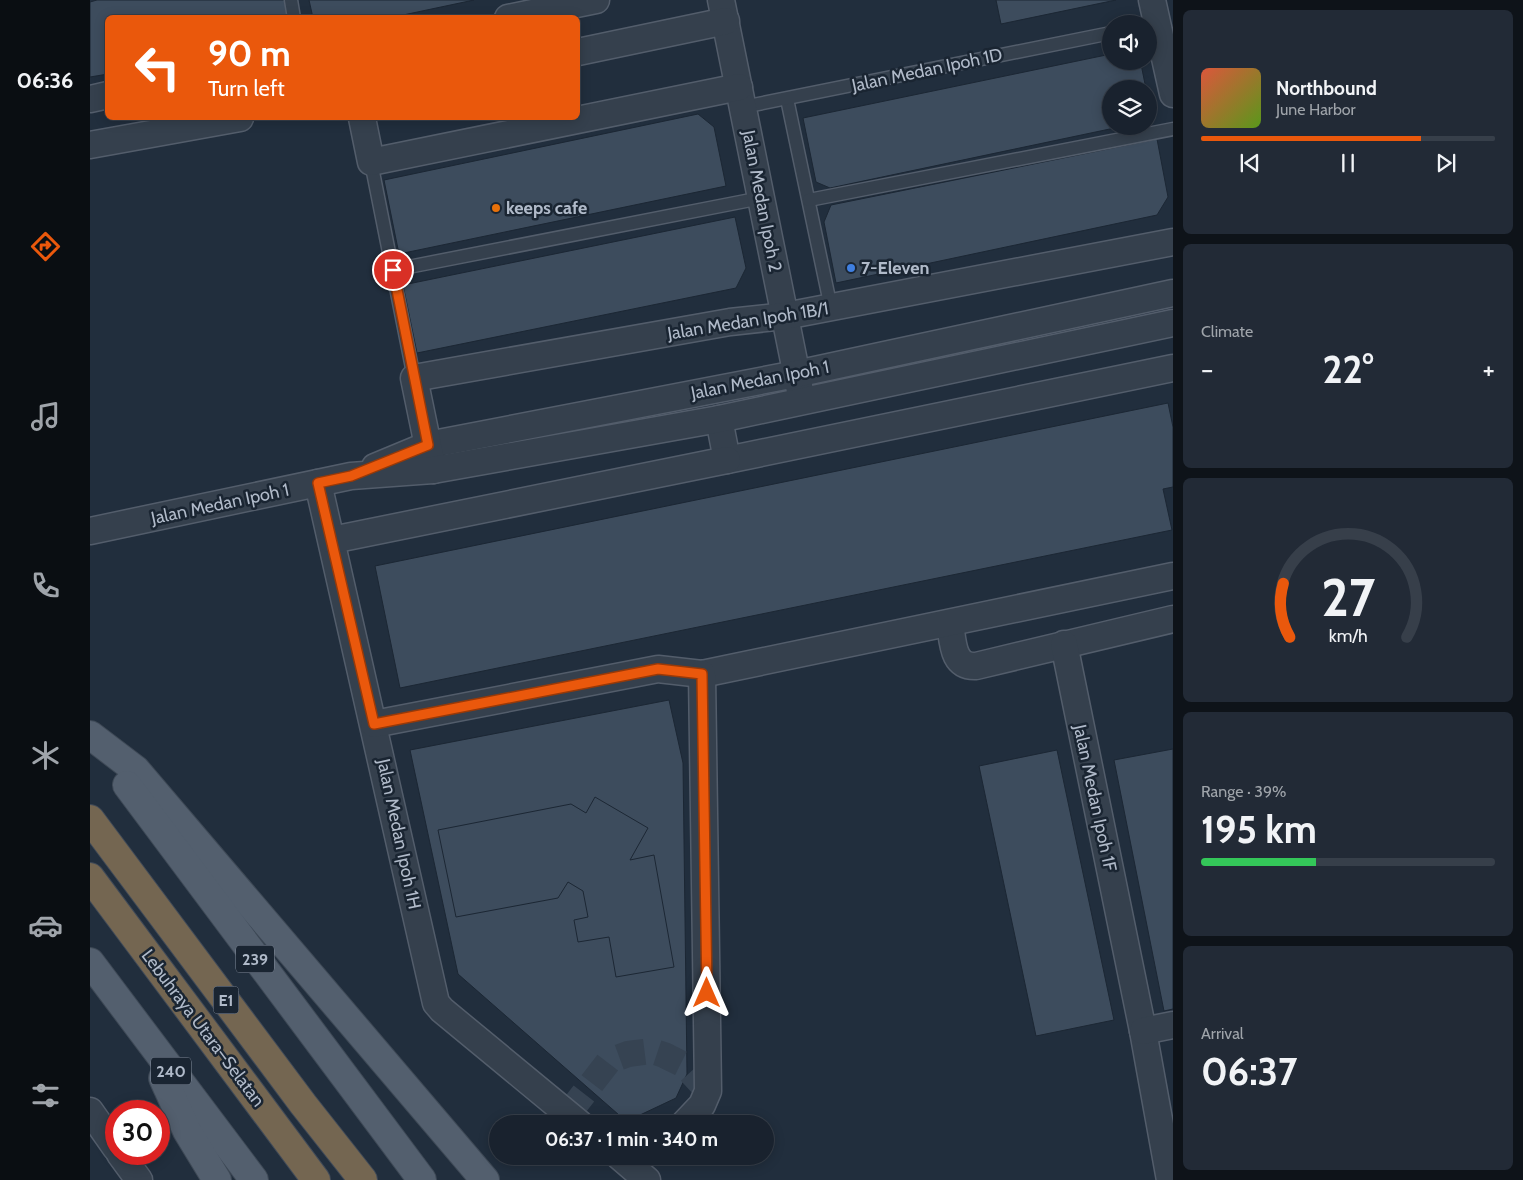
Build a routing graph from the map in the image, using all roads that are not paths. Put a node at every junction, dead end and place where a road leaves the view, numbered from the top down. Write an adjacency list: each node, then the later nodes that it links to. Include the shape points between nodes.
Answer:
1 (291, 0): 4 (lane)
2 (581, 8): 5 (street)
3 (723, 10): 8 (street); 11 (street, Jalan Medan Ipoh 2)
4 (294, 15)
5 (530, 15)
6 (1157, 32): 9 (street)
7 (1102, 35): 13 (lane, Jalan Medan Ipoh 1D)
8 (580, 45)
9 (1173, 94)
10 (105, 96): 12 (street)
11 (741, 97): 13 (lane, Jalan Medan Ipoh 1D); 18 (street); 19 (street, Jalan Medan Ipoh 2)
12 (90, 99)
13 (787, 99): 20 (lane)
14 (229, 120): 17 (street)
15 (362, 120): 18 (street)
16 (1173, 129): 20 (lane)
17 (90, 145)
18 (371, 162): 22 (lane)
19 (761, 198): 22 (lane); 25 (street, Jalan Medan Ipoh 2)
20 (809, 200): 24 (lane)
21 (1173, 242): 24 (street, Jalan Medan Ipoh 1B/1)
22 (393, 270): 29 (lane)
23 (1167, 294): 28 (street, Jalan Medan Ipoh 1)
24 (831, 308): 25 (street, Jalan Medan Ipoh 1B/1)
25 (785, 316): 28 (street, Jalan Medan Ipoh 2); 29 (street, Jalan Medan Ipoh 1B/1, via 730,322)
26 (1173, 323): 30 (street, Jalan Medan Ipoh 1)
27 (1173, 368): 33 (street)
28 (796, 374): 30 (street, Jalan Medan Ipoh 2); 32 (street, Jalan Medan Ipoh 1)
29 (414, 378): 32 (street)
30 (802, 402): 31 (street, Jalan Medan Ipoh 1)
31 (719, 419): 32 (street, Jalan Medan Ipoh 1); 33 (street)
32 (431, 457): 34 (street, Jalan Medan Ipoh 1)
33 (727, 460): 36 (street)
34 (318, 483): 35 (street, Jalan Medan Ipoh 1); 36 (street, Jalan Medan Ipoh 1H)
35 (90, 531)
36 (332, 540): 42 (street, Jalan Medan Ipoh 1H)
37 (1173, 576): 38 (street)
38 (950, 623): 40 (street, via 955,653 962,664 969,666); 41 (street)
39 (1172, 624): 40 (street)
40 (1064, 644): 48 (street, Jalan Medan Ipoh 1F)
41 (702, 674): 42 (street, via 658,669); 52 (street, via 708,1091 702,1105)
42 (374, 724): 51 (street, Jalan Medan Ipoh 1H, via 436,1003)
43 (90, 735): 60 (main road, 239); 61 (main road, via 136,770)
44 (90, 819): 59 (highway, Lebuhraya Utara–Selatan / E1)
45 (90, 877): 58 (highway, Lebuhraya Utara–Selatan / E1)
46 (90, 962): 49 (main road, 240)
47 (1173, 1025): 48 (street)
48 (1143, 1031): 62 (street, Jalan Medan Ipoh 1F)
49 (143, 1034): 56 (main road, via 187,1132); 57 (main road, 240)
50 (90, 1111): 53 (street)
51 (569, 1115)
52 (693, 1115)
53 (105, 1132)
54 (128, 1165): 55 (street)
55 (139, 1180)
56 (216, 1180)
57 (254, 1180)
58 (316, 1180)
59 (363, 1180)
60 (422, 1180)
61 (485, 1180)
62 (1170, 1180)

